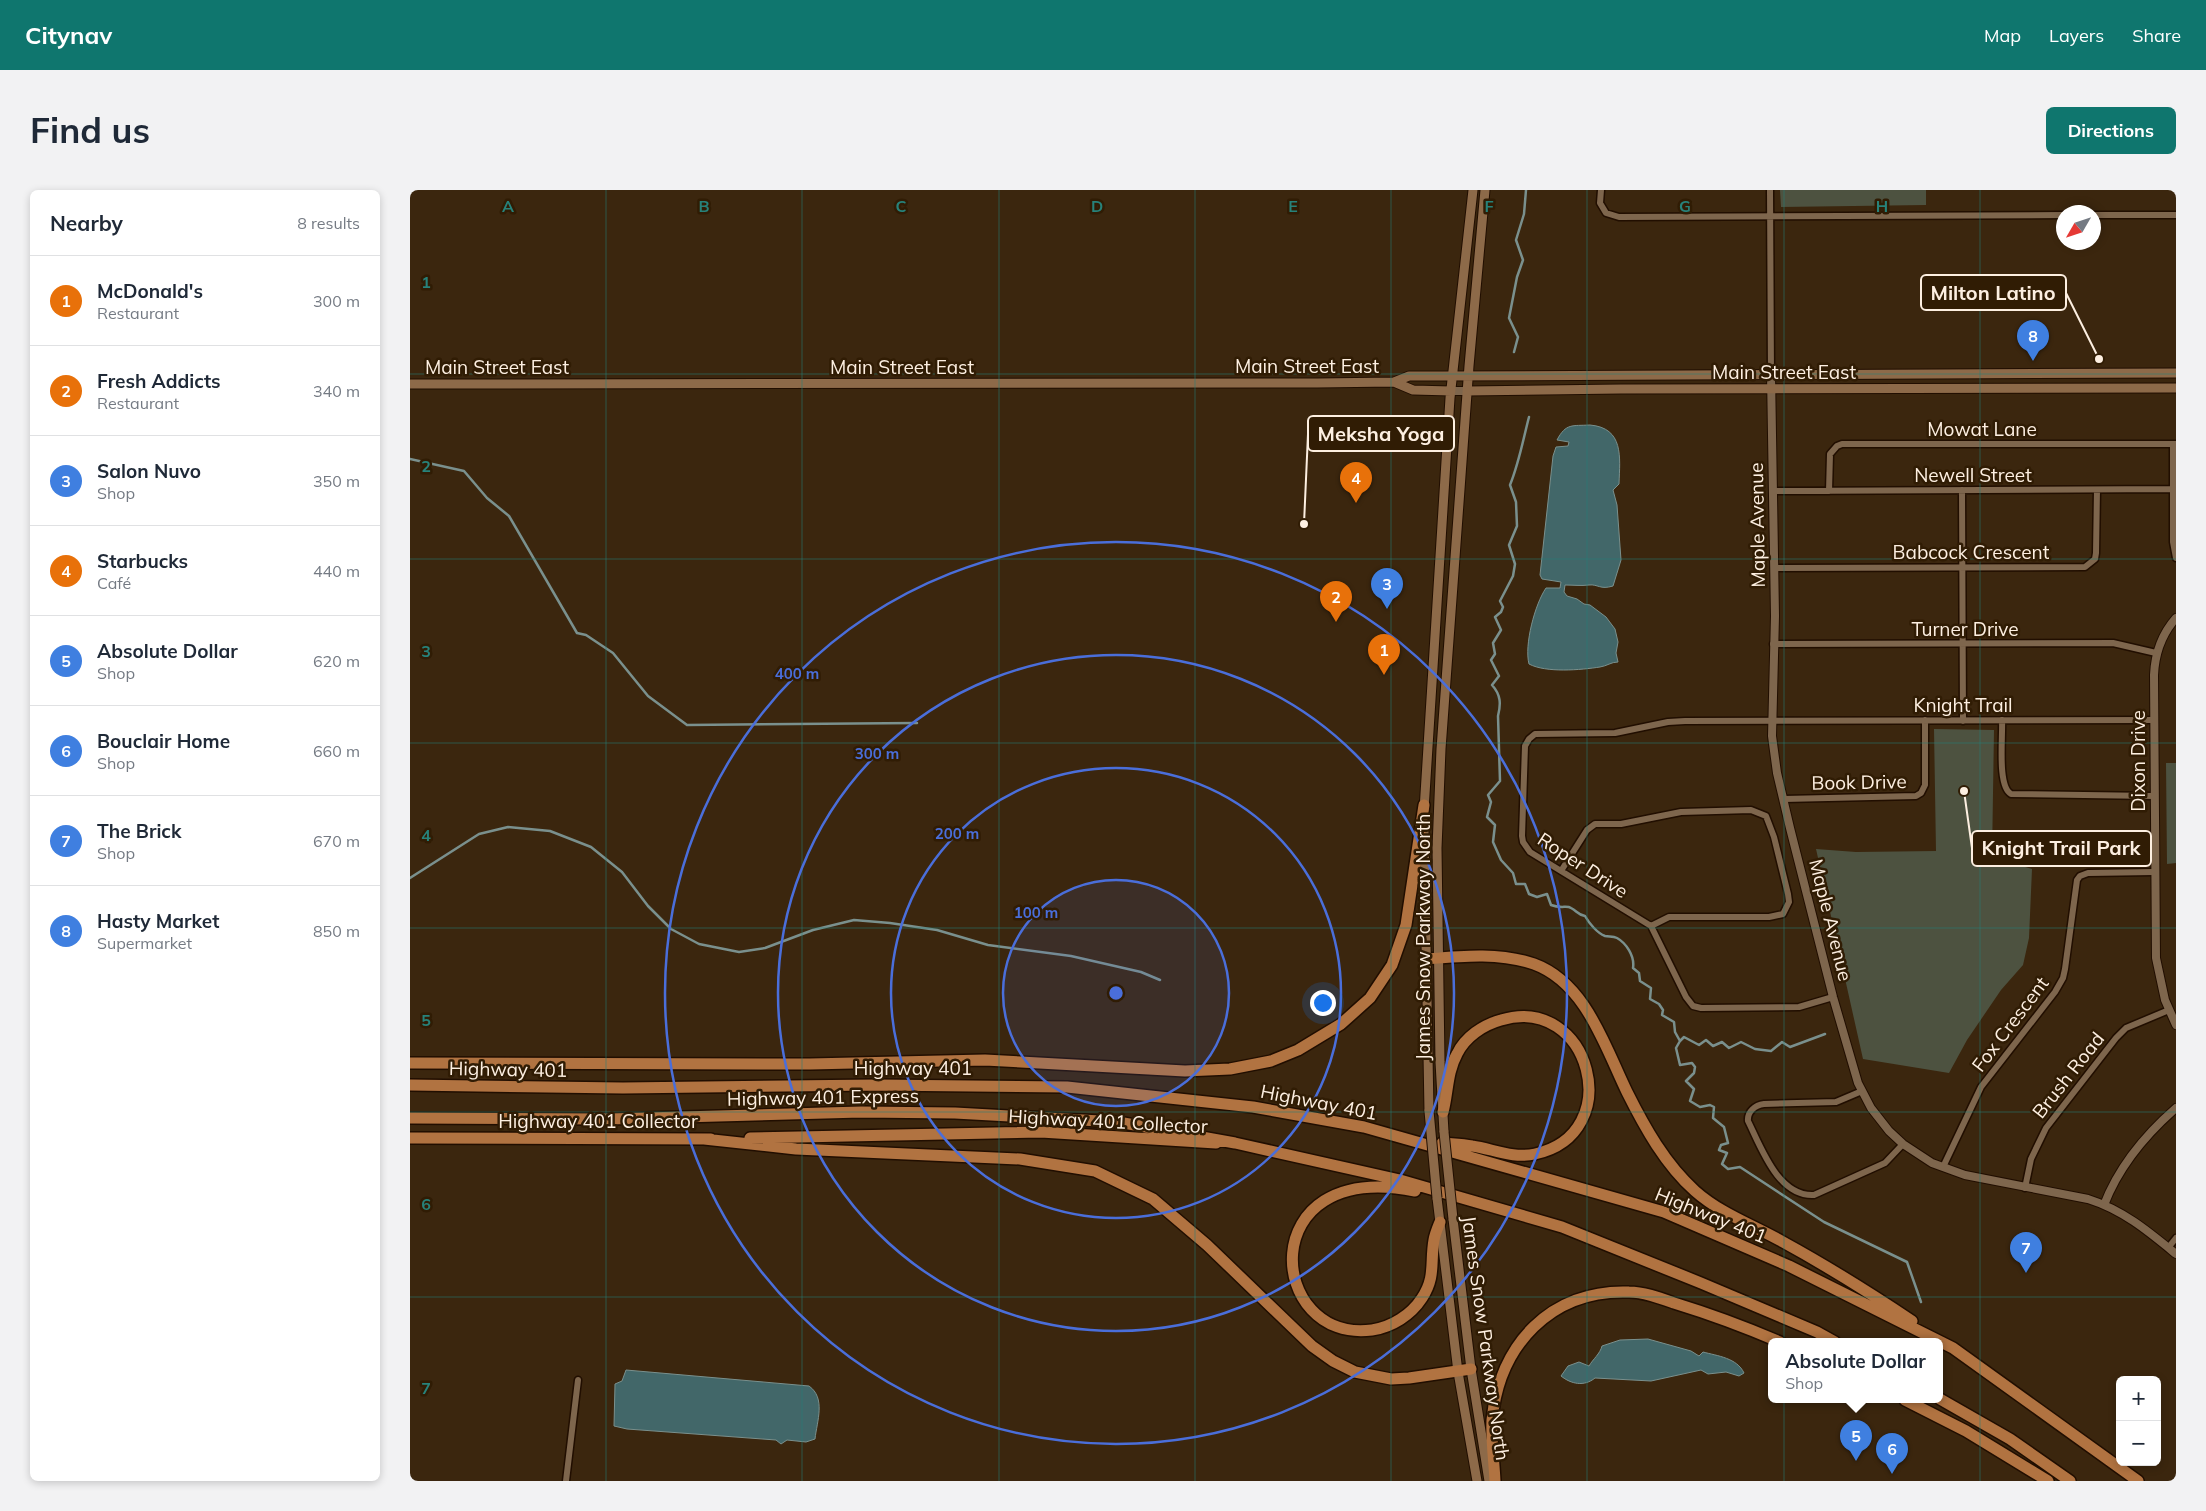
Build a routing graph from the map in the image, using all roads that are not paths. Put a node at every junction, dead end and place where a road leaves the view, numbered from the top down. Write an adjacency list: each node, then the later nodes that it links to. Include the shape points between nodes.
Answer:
1 (1473, 190): 11 (main road, James Snow Parkway North)
2 (1485, 190): 12 (main road, James Snow Parkway North)
3 (1601, 190): 8 (street, via 1600,203 1606,213 1620,218)
4 (1770, 190): 8 (street)
5 (2056, 215): 8 (street)
6 (2101, 215): 7 (street)
7 (2176, 215)
8 (1770, 216): 10 (street)
9 (2176, 373): 10 (main road, Main Street East)
10 (1771, 374): 12 (main road, Main Street East); 16 (street, Maple Avenue)
11 (1453, 376): 12 (main road, Main Street East); 13 (main road, Main Street East, via 1409,376); 18 (main road, James Snow Parkway North)
12 (1468, 376): 17 (main road, James Snow Parkway North)
13 (1394, 382): 14 (main road, Main Street East); 18 (main road, Main Street East, via 1413,390)
14 (410, 384)
15 (2176, 388): 16 (main road, Main Street East)
16 (1771, 389): 17 (main road, Main Street East); 23 (street, Maple Avenue)
17 (1467, 392): 18 (street, Main Street East); 44 (main road, James Snow Parkway North, via 1441,749 1437,848)
18 (1451, 394): 39 (main road, James Snow Parkway North)
19 (2175, 444): 22 (street); 24 (street, Mowat Lane, via 1842,444 1830,454)
20 (1962, 490): 21 (street, Newell Street); 24 (street, Newell Street); 26 (street)
21 (2097, 490): 22 (street, Newell Street); 26 (street, Babcock Crescent, via 2096,553 2085,567)
22 (2174, 490): 25 (street)
23 (1773, 491): 24 (street, Newell Street); 27 (street, Maple Avenue)
24 (1829, 491)
25 (2176, 558)
26 (1962, 567): 27 (street, Babcock Crescent); 30 (street)
27 (1774, 568): 29 (street, Maple Avenue)
28 (2176, 618): 31 (street, Dixon Drive)
29 (1773, 644): 30 (street, Turner Drive); 36 (street, Maple Avenue)
30 (1963, 644): 31 (street, Turner Drive, via 2112,643); 35 (street)
31 (2156, 653): 34 (street, Dixon Drive)
32 (1925, 720): 35 (street, Knight Trail); 36 (street, Knight Trail); 38 (street, Book Drive, via 1925,785 1916,796)
33 (2002, 720): 34 (street, Knight Trail); 35 (street, Knight Trail); 37 (street, via 2006,792)
34 (2154, 720): 37 (street, Dixon Drive)
35 (1962, 721)
36 (1772, 722): 38 (street, Maple Avenue, via 1777,773); 40 (street, Roper Drive, via 1668,722 1615,733 1535,734 1525,746 1523,842 1530,852)
37 (2154, 796): 41 (street, Dixon Drive)
38 (1784, 799): 45 (street, Maple Avenue)
39 (1424, 805): 43 (main road, James Snow Parkway North); 48 (highway, via 1406,925 1392,965 1370,998 1341,1024 1298,1050 1271,1061 1230,1069 1185,1071 985,1060 810,1064)
40 (1561, 871): 42 (street, Roper Drive); 42 (street, via 1587,830 1595,824 1621,824 1681,812 1751,810 1766,816 1788,894 1789,902 1783,914 1769,917 1669,918)
41 (2154, 872): 46 (street, Dixon Drive, via 2156,958); 59 (street, Fox Crescent, via 2088,873 2077,880 2063,978 1980,1087)
42 (1651, 926): 45 (street, via 1693,1006 1799,1007)
43 (1426, 958): 44 (highway); 63 (main road, James Snow Parkway North, bridge, via 1429,1111)
44 (1438, 958): 52 (main road, James Snow Parkway North); 70 (highway, via 1507,957 1536,964 1558,978 1577,994 1591,1014 1646,1128 1670,1166 1695,1191 1725,1213 1814,1259)
45 (1833, 997): 50 (street, Maple Avenue)
46 (2169, 1010): 47 (street, Dixon Drive); 60 (street, Brush Road, via 2120,1033 2046,1128 2031,1160)
47 (2176, 1025)
48 (410, 1063)
49 (410, 1085): 56 (highway, Highway 401, via 1067,1087 1253,1107 1364,1127)
50 (1862, 1091): 58 (street, Maple Avenue, via 1880,1120); 58 (street, via 1836,1102 1758,1104 1748,1116 1748,1122 1776,1175 1802,1194 1814,1195 1885,1163)
51 (2176, 1108): 61 (street, via 2151,1131 2121,1169)
52 (1443, 1112): 56 (highway, via 1457,1053 1474,1034 1495,1022 1520,1017 1549,1023 1572,1040 1586,1065 1590,1093 1585,1112 1570,1136 1553,1148 1534,1155 1513,1156 1471,1145); 74 (main road, James Snow Parkway North, bridge)
53 (410, 1118): 57 (highway, Highway 401 Express, via 610,1119 861,1112 955,1114 1118,1122)
54 (410, 1138): 55 (highway, Highway 401 Collector)
55 (704, 1139): 57 (highway, Highway 401 Collector, via 1041,1132 1204,1144); 75 (highway, via 796,1149 1020,1159 1095,1171 1153,1199 1333,1362 1355,1372 1391,1379)
56 (1417, 1142): 69 (highway, Highway 401, via 1664,1212 1789,1266)
57 (1235, 1143): 62 (highway, via 1400,1180)
58 (1903, 1144): 59 (street, Maple Avenue)
59 (1943, 1168): 60 (street, Maple Avenue)
60 (2025, 1188): 61 (street, Maple Avenue)
61 (2104, 1204): 65 (street, Maple Avenue, via 2130,1218)
62 (1488, 1206): 63 (highway, via 1374,1186 1343,1191 1329,1197 1310,1211 1295,1238 1292,1261 1299,1291 1313,1310 1339,1326 1362,1331 1392,1324 1412,1311 1426,1293); 68 (highway, via 1562,1227)
63 (1440, 1222): 75 (main road, James Snow Parkway North)
64 (2176, 1238): 65 (street)
65 (2168, 1248): 66 (street, Maple Avenue)
66 (2176, 1254)
67 (1771, 1338): 82 (highway, via 1726,1318 1631,1292 1603,1293 1562,1306 1521,1340 1505,1367 1492,1421)
68 (1828, 1338)
69 (1932, 1338)
70 (1936, 1338)
71 (1943, 1342): 73 (highway)
72 (1943, 1343): 73 (highway, Highway 401)
73 (1952, 1348): 85 (highway, Highway 401)
74 (1470, 1369): 75 (highway); 81 (main road, James Snow Parkway North)
75 (1458, 1372): 80 (main road, James Snow Parkway North)
76 (578, 1380): 79 (street)
77 (1943, 1401): 84 (highway, via 2010,1439)
78 (1911, 1403): 83 (highway, via 1966,1431)
79 (566, 1481)
80 (1476, 1481)
81 (1489, 1481)
82 (1495, 1481)
83 (2048, 1481)
84 (2070, 1481)
85 (2138, 1481)

